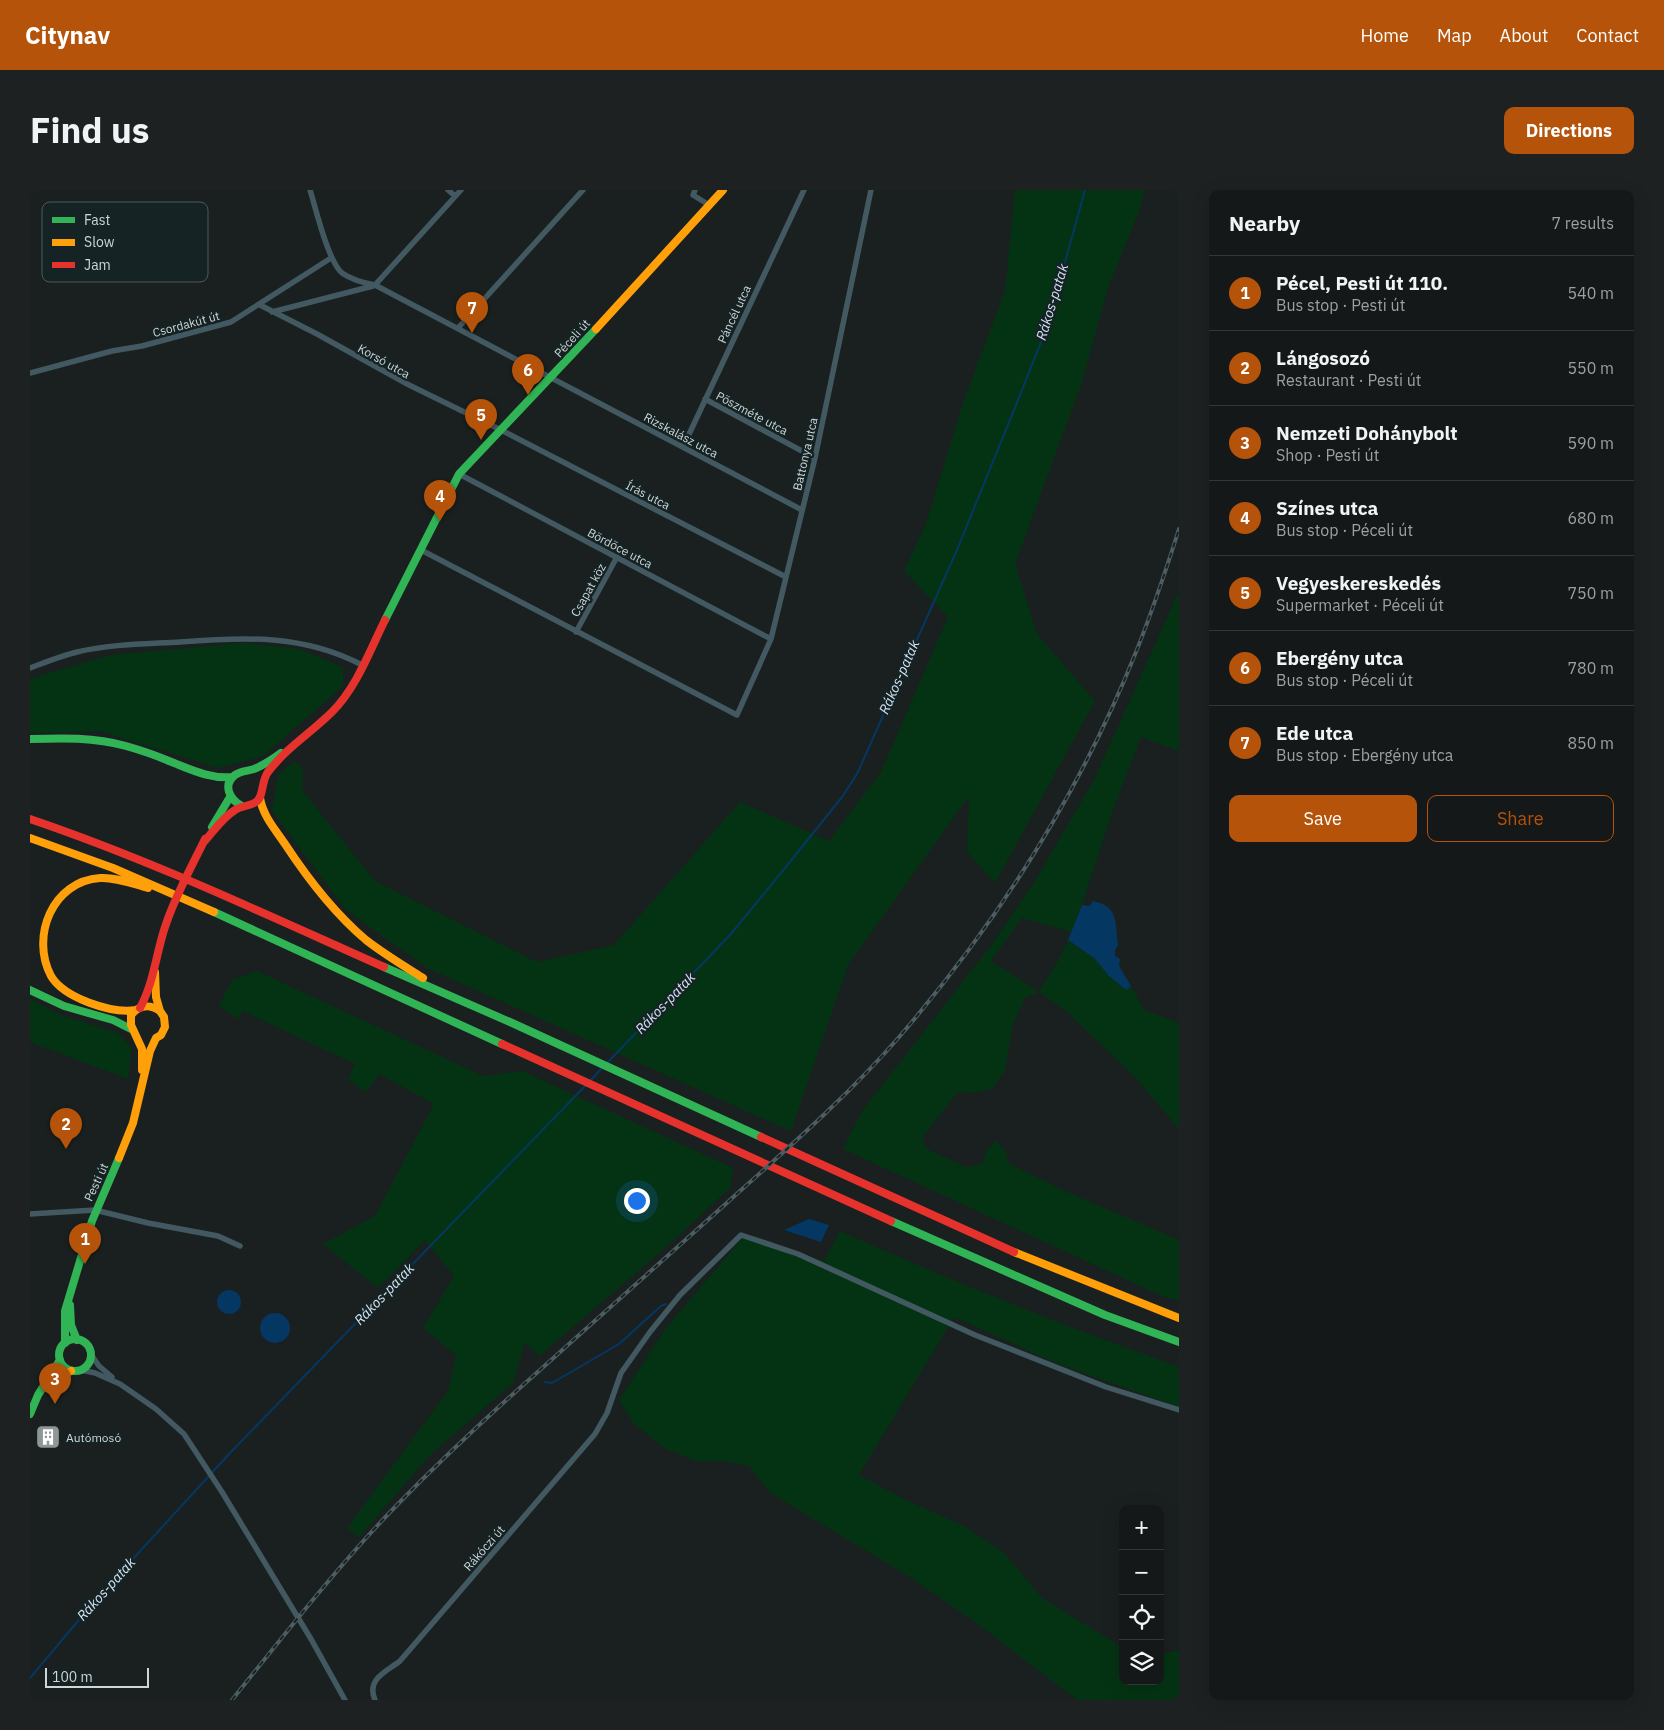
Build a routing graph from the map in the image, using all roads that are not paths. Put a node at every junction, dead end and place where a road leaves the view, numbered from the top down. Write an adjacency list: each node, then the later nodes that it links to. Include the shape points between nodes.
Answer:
1 (310, 190): 11 (street)
2 (448, 190): 9 (street)
3 (461, 190): 9 (street)
4 (583, 190): 15 (street)
5 (695, 190): 10 (street, via 693,195)
6 (723, 190): 10 (main road, Péceli út)
7 (804, 190): 18 (street, Páncél utca)
8 (871, 190): 21 (street, Battonya utca)
9 (455, 196): 12 (street)
10 (710, 205): 17 (main road, Péceli út)
11 (331, 258): 12 (street, Rizskalász utca, via 342,272); 13 (street, Csordakút út)
12 (375, 285): 14 (street); 15 (street, Rizskalász utca)
13 (260, 305): 14 (street, Korsó utca); 16 (street, Csordakút út, via 231,322)
14 (272, 312): 19 (street, Korsó utca, via 409,386)
15 (458, 328): 17 (street, Rizskalász utca)
16 (30, 373)
17 (551, 378): 19 (main road, Péceli út); 20 (street, Rizskalász utca)
18 (705, 399): 20 (street, Páncél utca); 21 (street, Pöszméte utca)
19 (502, 430): 22 (main road, Péceli út); 26 (street, Írás utca)
20 (683, 447): 23 (street, Rizskalász utca)
21 (815, 458): 23 (street, Battonya utca)
22 (459, 474): 24 (main road, Péceli út); 25 (street, Bördöce utca)
23 (802, 510): 26 (street, Battonya utca)
24 (420, 550): 27 (street); 29 (main road, Péceli út)
25 (617, 557): 27 (street, Csapat köz); 28 (street, Bördöce utca)
26 (786, 578): 28 (street, Battonya utca)
27 (576, 632): 28 (street, Battonya utca, via 737,715)
28 (771, 639)
29 (362, 666): 30 (street, via 350,658 308,644 265,638 234,638 102,647); 32 (main road, Péceli út, via 341,701)
30 (30, 668)
31 (30, 739): 34 (main road, via 70,737 102,741 140,750 208,776)
32 (295, 744): 33 (main road, via 264,765); 35 (main road, via 268,772)
33 (248, 771): 34 (main road); 35 (main road)
34 (232, 778): 36 (main road, via 228,787)
35 (262, 784): 37 (main road)
36 (230, 797): 38 (main road); 41 (main road)
37 (260, 798): 38 (main road); 45 (main road, via 261,808 270,822 316,887 345,920 386,955)
38 (242, 806): 41 (main road, via 224,819)
39 (30, 819): 45 (main road, via 122,852)
40 (30, 838): 42 (main road)
41 (203, 844): 43 (main road, via 169,918)
42 (183, 898): 46 (main road, via 99,878 76,882 60,893 44,918 40,936 42,952 48,970 60,985 74,996 95,1005 124,1012); 58 (main road, via 1038,1287)
43 (155, 972): 46 (main road); 47 (main road)
44 (30, 990): 48 (main road, via 64,1006 113,1020)
45 (458, 999): 56 (main road, via 1053,1269)
46 (138, 1009): 47 (main road, via 149,1006); 48 (main road, via 131,1018)
47 (160, 1011): 50 (main road, via 165,1027)
48 (131, 1029): 49 (main road)
49 (137, 1036): 50 (main road, via 146,1040); 51 (main road, via 141,1050)
50 (156, 1038): 51 (main road)
51 (142, 1084): 52 (main road, Pesti út, via 125,1144)
52 (96, 1210): 53 (street); 54 (street, via 218,1236); 55 (main road, Pesti út)
53 (30, 1214)
54 (240, 1246)
55 (72, 1289): 57 (main road, Pesti út, via 70,1318); 59 (main road, Pesti út, via 65,1311)
56 (1179, 1318)
57 (77, 1340): 59 (main road); 60 (main road, via 86,1344)
58 (1179, 1342)
59 (65, 1343): 61 (main road, via 60,1350)
60 (90, 1353): 62 (main road, via 88,1363); 64 (street, via 99,1366)
61 (60, 1360): 63 (main road); 65 (main road)
62 (81, 1370): 63 (main road); 64 (street)
63 (71, 1371): 65 (main road, via 58,1377)
64 (120, 1384): 68 (street, via 172,1422 191,1443)
65 (38, 1396): 67 (main road)
66 (1179, 1410): 69 (street, Rákóczi út, via 1106,1387 975,1334 798,1254 741,1235 680,1295 650,1332 621,1373 607,1413 595,1434 400,1661 376,1680 372,1688)
67 (30, 1414)
68 (345, 1700)
69 (375, 1700)

